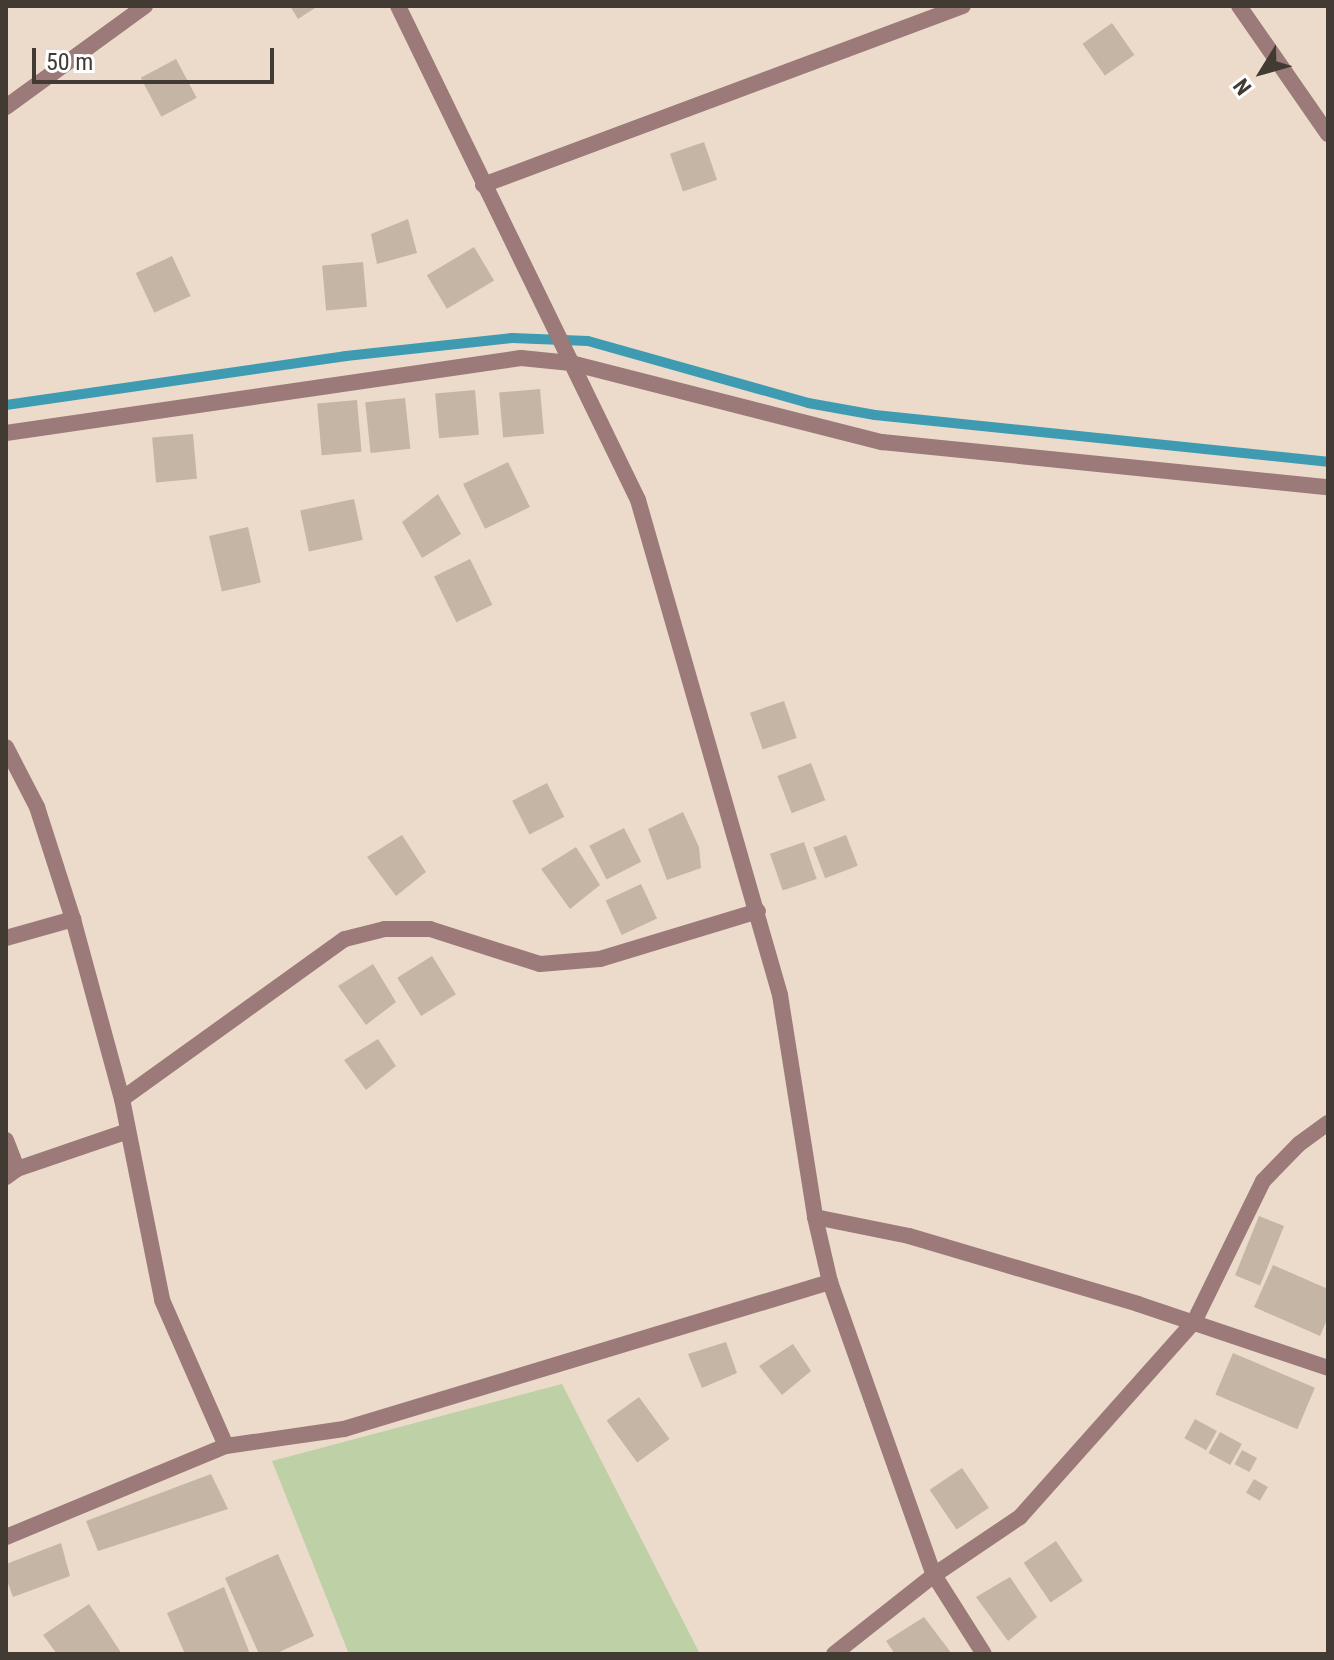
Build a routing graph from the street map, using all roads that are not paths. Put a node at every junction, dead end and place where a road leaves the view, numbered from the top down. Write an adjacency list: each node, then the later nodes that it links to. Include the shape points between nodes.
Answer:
1 (145, 6): 5 (street)
2 (398, 6): 7 (street)
3 (963, 6): 7 (street)
4 (1239, 6): 6 (street)
5 (6, 107)
6 (1328, 134)
7 (483, 185): 8 (street)
8 (568, 358): 9 (street, via 521,358); 10 (street, via 882,442); 12 (street, via 638,500)
9 (6, 433)
10 (1328, 487)
11 (6, 747): 13 (street, via 37,807)
12 (758, 911): 15 (street, via 600,959 540,964 430,929 385,929 345,939); 20 (street, via 780,995)
13 (73, 919): 14 (street); 15 (street)
14 (6, 938)
15 (122, 1099): 17 (street)
16 (1328, 1123): 22 (street, via 1263,1181)
17 (128, 1131): 19 (street); 24 (street, via 162,1300)
18 (6, 1140): 19 (street)
19 (12, 1173)
20 (815, 1217): 21 (street); 22 (street, via 909,1236)
21 (830, 1282): 24 (street, via 344,1429); 26 (street)
22 (1194, 1322): 23 (street); 26 (street, via 1020,1517)
23 (1328, 1368)
24 (226, 1446): 25 (street)
25 (6, 1537)
26 (934, 1575): 27 (street); 28 (street)
27 (834, 1654)
28 (984, 1654)

